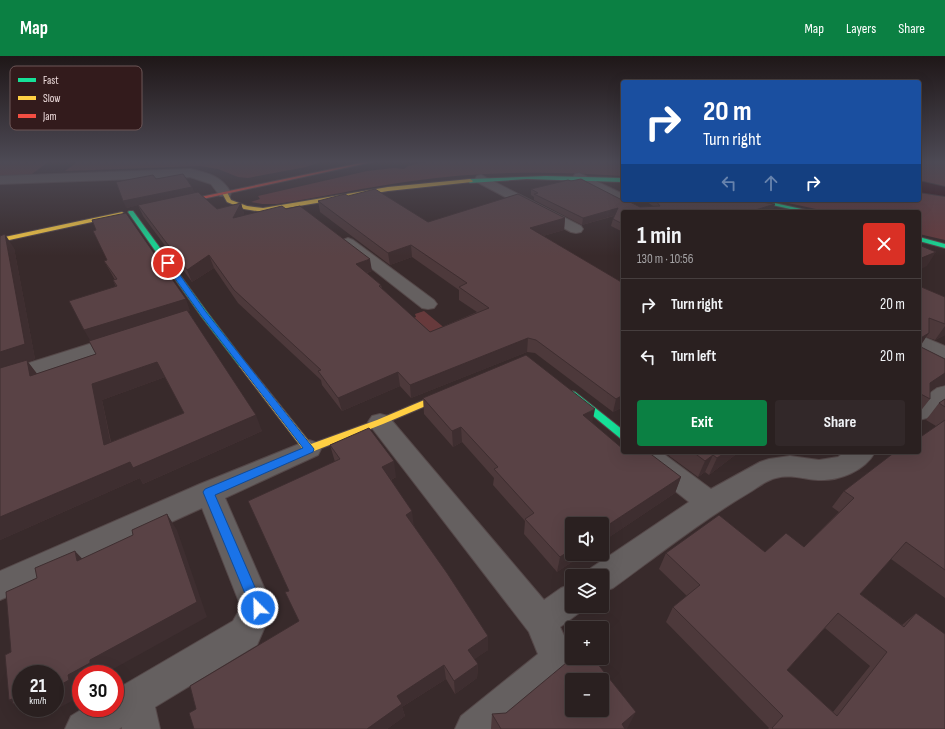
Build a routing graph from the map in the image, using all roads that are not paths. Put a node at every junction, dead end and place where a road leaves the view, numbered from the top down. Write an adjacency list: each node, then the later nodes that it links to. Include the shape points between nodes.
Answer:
1 (223, 193): 8 (street)
2 (225, 193): 3 (street, via 229,201 246,208 305,210)
3 (374, 193)
4 (508, 193): 10 (street)
5 (612, 193): 6 (street)
6 (621, 198)
7 (763, 202): 9 (street)
8 (168, 205)
9 (802, 210)
10 (576, 229)
11 (336, 234): 15 (street)
12 (0, 240): 26 (street, via 135,212 196,316)
13 (921, 240): 14 (street)
14 (945, 246)
15 (428, 304)
16 (137, 335): 19 (street)
17 (921, 343): 18 (street)
18 (945, 354)
19 (0, 379)
20 (461, 387): 24 (street)
21 (563, 387): 25 (street)
22 (945, 393): 23 (street)
23 (921, 411)
24 (380, 422): 26 (street); 34 (street)
25 (621, 433)
26 (309, 449): 29 (street)
27 (647, 454): 30 (street)
28 (860, 454): 30 (street, via 844,466 819,470 790,466 769,468)
29 (209, 492): 32 (street); 35 (street, via 258,608 245,633)
30 (709, 503): 31 (street)
31 (609, 573)
32 (0, 586)
33 (565, 604): 34 (street)
34 (541, 621): 37 (street, via 558,660)
35 (138, 714): 36 (street)
36 (84, 729)
37 (474, 729)

